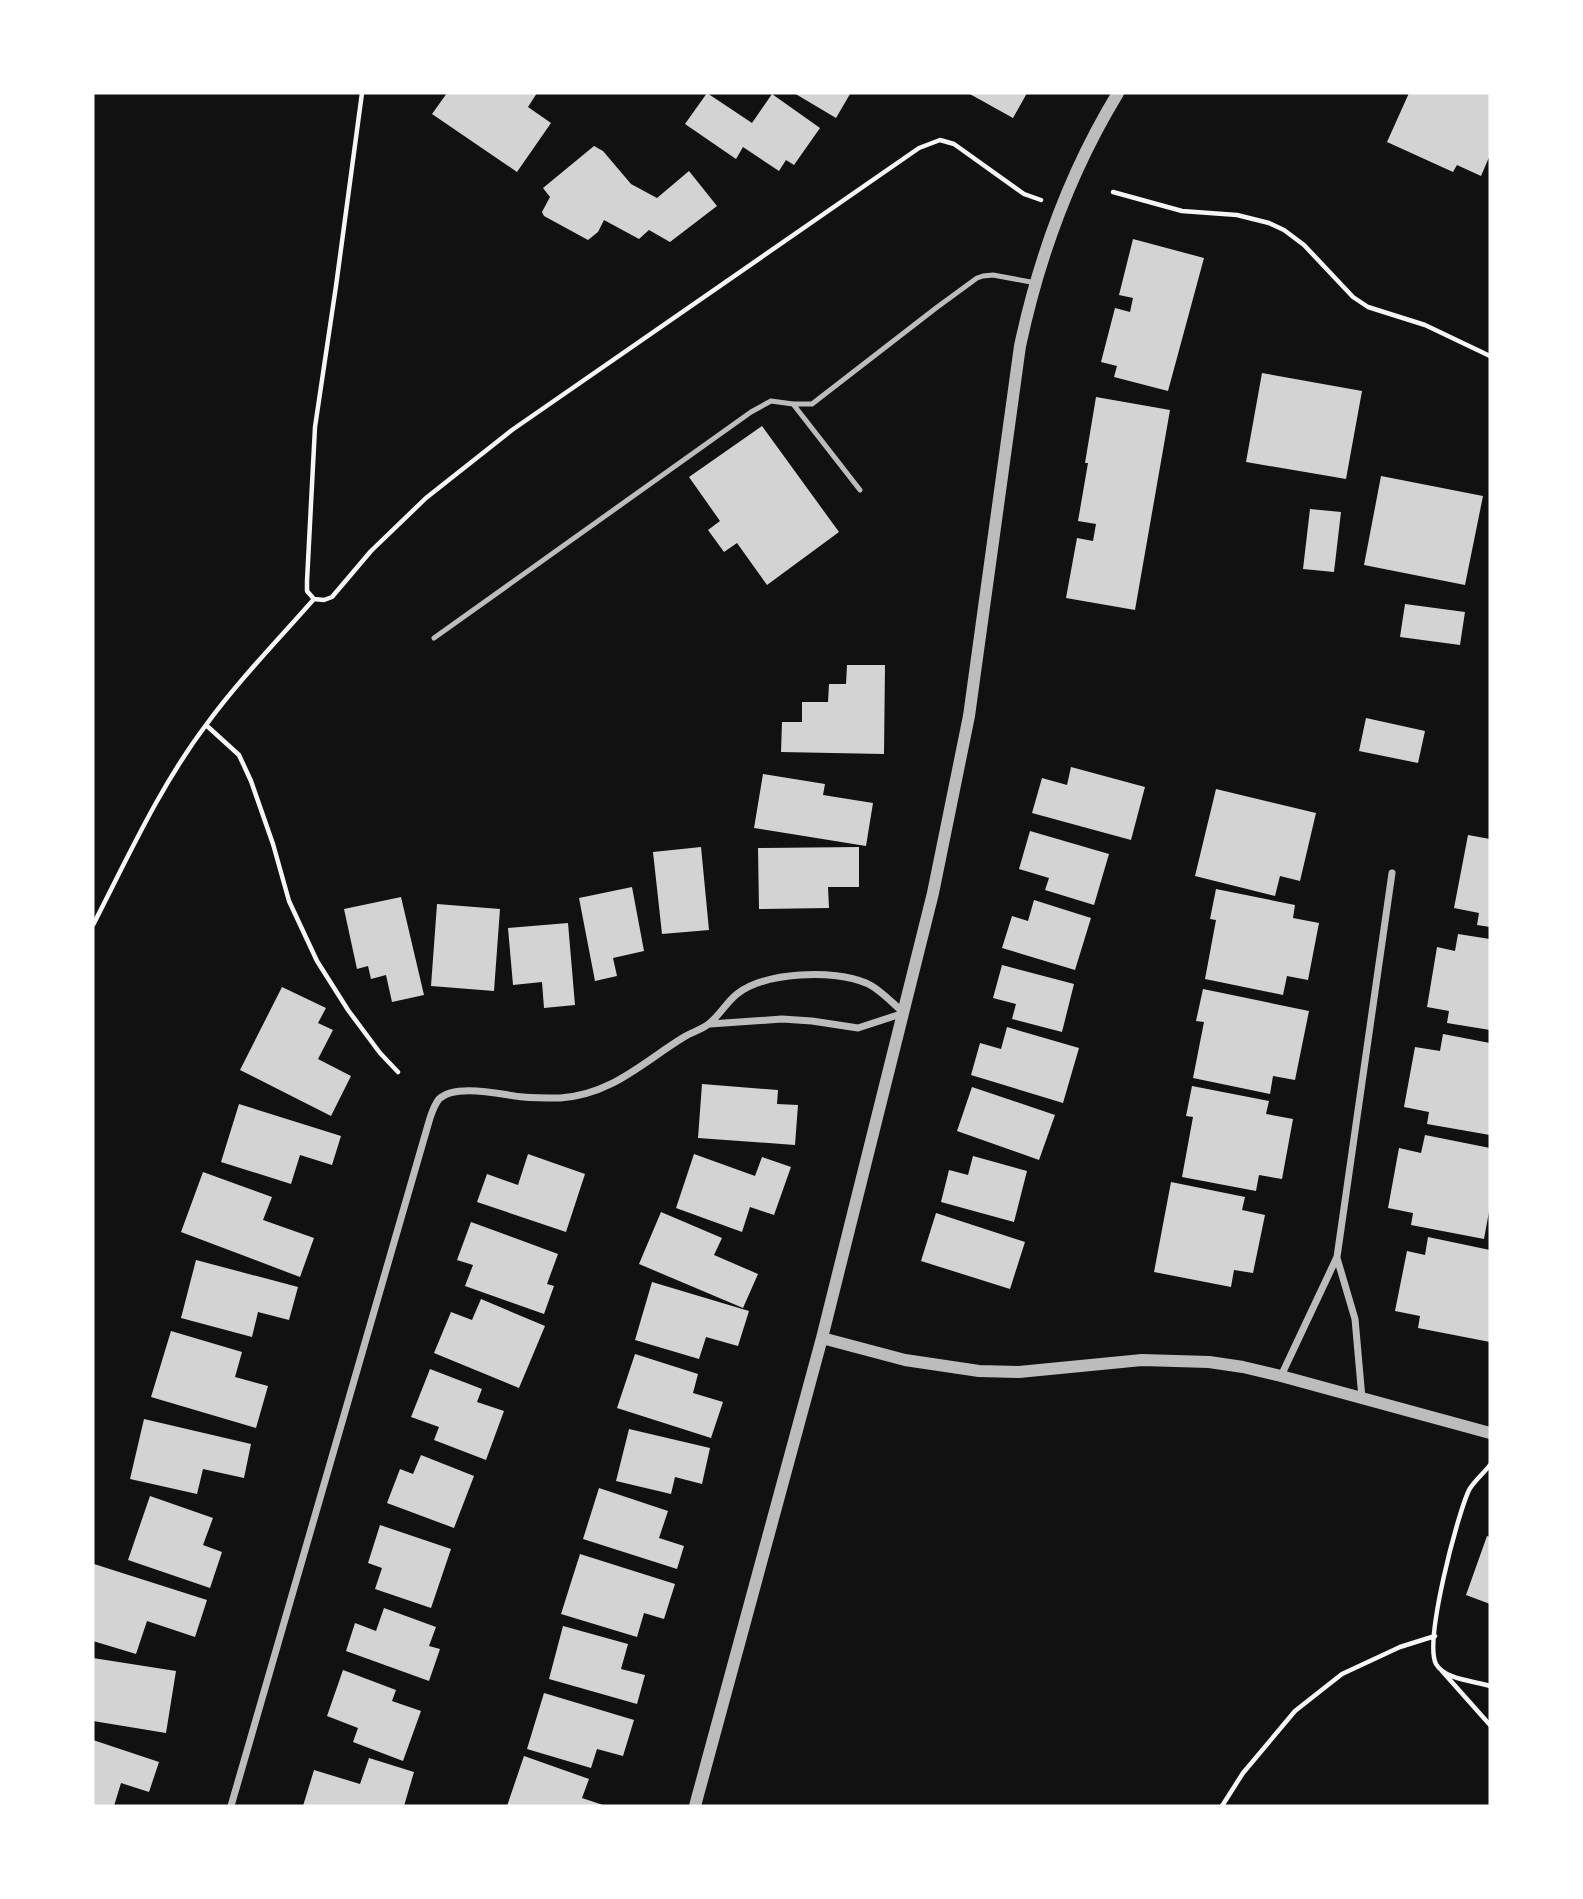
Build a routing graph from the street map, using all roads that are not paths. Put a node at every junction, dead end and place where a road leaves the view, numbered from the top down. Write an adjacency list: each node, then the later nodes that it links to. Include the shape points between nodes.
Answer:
1 (1118, 93): 2 (street, via 1072,184)
2 (1036, 283): 3 (lane, via 983,276 812,404); 7 (street, via 1020,346 969,716)
3 (793, 404): 4 (lane); 5 (lane, via 771,401 751,412)
4 (860, 490)
5 (434, 638)
6 (1392, 873): 9 (street)
7 (904, 1013): 8 (street, via 858,1028 782,1018); 8 (street, via 868,984 799,975 778,977 738,993); 10 (street)
8 (710, 1024): 14 (street, via 602,1089 579,1096 457,1091 439,1099)
9 (1337, 1257): 11 (street); 12 (street, via 1355,1319)
10 (822, 1338): 11 (street, via 905,1360 979,1371 1178,1360); 15 (street)
11 (1281, 1376): 12 (street)
12 (1362, 1398): 13 (street)
13 (1490, 1433)
14 (231, 1806)
15 (695, 1806)

